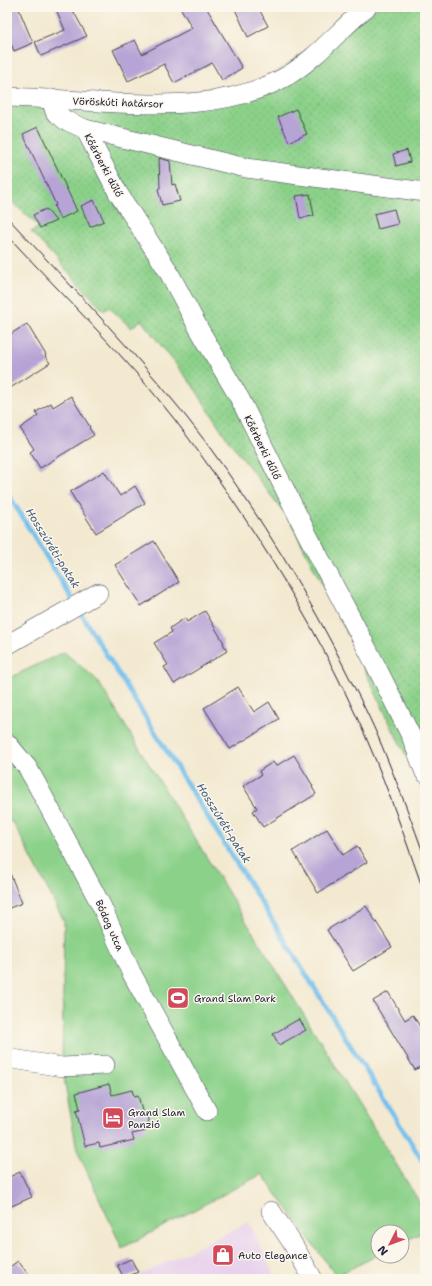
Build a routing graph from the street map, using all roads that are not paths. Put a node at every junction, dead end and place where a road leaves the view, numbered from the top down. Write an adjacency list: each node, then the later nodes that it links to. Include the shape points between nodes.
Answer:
1 (367, 7): 3 (street, Vöröskúti határsor, via 302,66 267,86 250,92 224,99 151,105)
2 (7, 97): 3 (street, Vöröskúti határsor)
3 (51, 99): 4 (street, Kőérberki dűlő, via 55,112 65,120)
4 (85, 129): 5 (street, Kőérberki dűlő, via 246,168); 9 (street, Kőérberki dűlő, via 118,193 167,270 240,399 411,736)
5 (425, 192)
6 (93, 596): 7 (street)
7 (7, 645)
8 (7, 743): 12 (street, Bódog utca, via 35,781 101,905 130,972)
9 (425, 773)
10 (7, 1058): 11 (street, via 62,1067)
11 (104, 1065)
12 (207, 1111)
13 (271, 1210): 14 (street)
14 (312, 1279)

